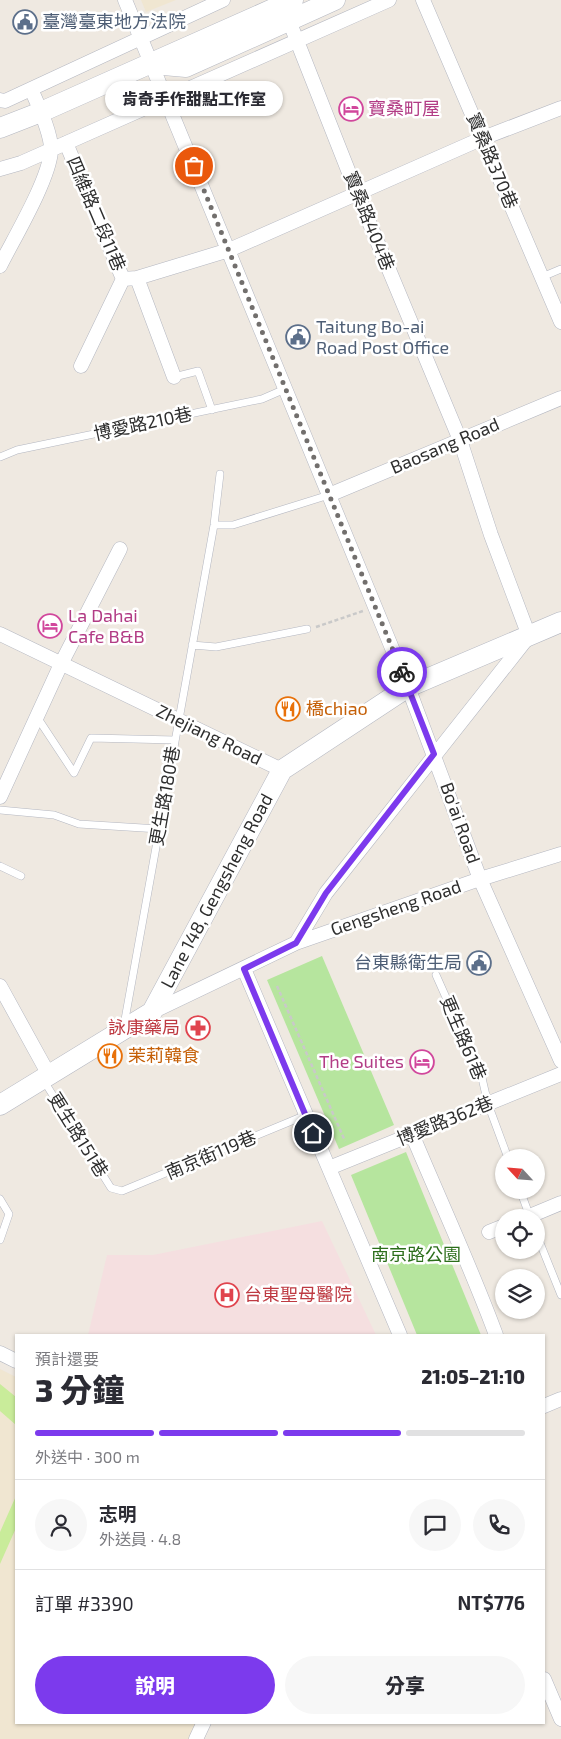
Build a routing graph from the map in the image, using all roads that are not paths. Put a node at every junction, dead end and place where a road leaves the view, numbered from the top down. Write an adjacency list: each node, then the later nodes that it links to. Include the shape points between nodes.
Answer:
1 (125, 0): 7 (street, Bo'ai Road)
2 (223, 0): 7 (street)
3 (335, 0): 6 (street)
4 (389, 0): 8 (street)
5 (422, 0): 16 (street, 寶桑路370巷)
6 (287, 6): 8 (street, 寶桑路404巷); 9 (street, via 186,67)
7 (140, 39): 9 (street, Bo'ai Road); 10 (street)
8 (296, 41): 11 (street); 20 (street, 寶桑路404巷)
9 (150, 63): 11 (street, Bo'ai Road); 14 (street)
10 (31, 89): 12 (street, via 5,101); 14 (street)
11 (166, 99): 17 (street); 21 (street, Bo'ai Road)
12 (0, 100)
13 (561, 108): 16 (street)
14 (41, 112): 15 (street); 18 (street)
15 (0, 128)
16 (483, 138): 20 (street); 24 (street, 寶桑路370巷)
17 (66, 143): 18 (street); 25 (street, 四維路二段11巷)
18 (51, 150): 19 (street); 22 (street, via 46,174)
19 (0, 169)
20 (357, 193): 21 (street); 32 (street, 寶桑路404巷)
21 (229, 250): 25 (street); 29 (street, Bo'ai Road)
22 (0, 266)
23 (561, 269): 24 (lane)
24 (542, 277): 26 (street, 寶桑路370巷)
25 (130, 279): 27 (street, 四維路二段11巷); 28 (street)
26 (561, 322)
27 (81, 366)
28 (174, 377): 31 (lane, via 198,371)
29 (285, 389): 31 (lane, 博愛路210巷, via 262,399); 35 (street, Bo'ai Road)
30 (561, 398): 32 (street, Baosang Road)
31 (212, 410): 33 (lane, 博愛路210巷, via 16,450)
32 (460, 440): 35 (street, Baosang Road); 41 (street, 寶桑路404巷)
33 (0, 457)
34 (220, 474): 36 (lane, 更生路180巷)
35 (329, 495): 36 (lane, via 233,524); 44 (street, Bo'ai Road)
36 (214, 525): 42 (lane, 更生路180巷)
37 (120, 549): 43 (street)
38 (561, 622): 41 (street, Zhejiang Road)
39 (307, 629): 42 (lane, via 216,647)
40 (0, 634): 43 (street, Zhejiang Road)
41 (529, 636): 44 (street, Zhejiang Road); 48 (street)
42 (192, 645): 46 (lane, 更生路180巷)
43 (61, 664): 45 (street); 46 (street, Zhejiang Road)
44 (408, 688): 48 (street, Bo'ai Road); 49 (street, Zhejiang Road)
45 (37, 716): 47 (lane, via 74,773 91,738); 50 (street)
46 (178, 720): 47 (lane, 更生路180巷); 49 (street, Zhejiang Road)
47 (175, 740): 52 (lane, 更生路180巷)
48 (434, 754): 56 (street, Bo'ai Road); 57 (street, via 326,893)
49 (282, 770): 61 (street, Lane 148, Gengsheng Road)
50 (0, 796)
51 (0, 810): 52 (lane, via 54,815 80,824)
52 (159, 829): 62 (lane, 更生路180巷)
53 (561, 854): 56 (street, Gengsheng Road)
54 (0, 866): 55 (lane)
55 (22, 876)
56 (480, 879): 57 (street, Gengsheng Road); 63 (street, Bo'ai Road)
57 (296, 943): 58 (street, Gengsheng Road)
58 (244, 969): 61 (street, Gengsheng Road); 68 (street)
59 (436, 975): 66 (lane, 更生路61巷, via 482,1078)
60 (0, 986): 65 (street)
61 (152, 1012): 62 (street, Gengsheng Road)
62 (123, 1030): 65 (street, Gengsheng Road)
63 (561, 1061)
64 (561, 1074): 66 (street, 博愛路362巷)
65 (46, 1077): 67 (street, Gengsheng Road); 72 (lane, 更生路151巷)
66 (488, 1104): 69 (street, 博愛路362巷); 70 (lane, 更生路61巷)
67 (0, 1105)
68 (306, 1115): 71 (street); 72 (lane, 南京街119巷, via 122,1191)
69 (412, 1134): 71 (street, 博愛路362巷); 82 (street)
70 (505, 1149)
71 (329, 1168): 81 (street)
72 (115, 1190)
73 (0, 1199): 78 (lane, via 10,1214)
74 (561, 1203): 75 (street)
75 (545, 1210)
76 (495, 1230): 77 (street)
77 (489, 1232)
78 (0, 1240)
79 (545, 1255): 80 (lane)
80 (561, 1295)
81 (400, 1334)
82 (496, 1334)
83 (0, 1353): 84 (street)
84 (15, 1360)
85 (561, 1399): 86 (street)
86 (545, 1406)
87 (545, 1681): 88 (street)
88 (561, 1719)
89 (203, 1724): 90 (street)
90 (196, 1739)

